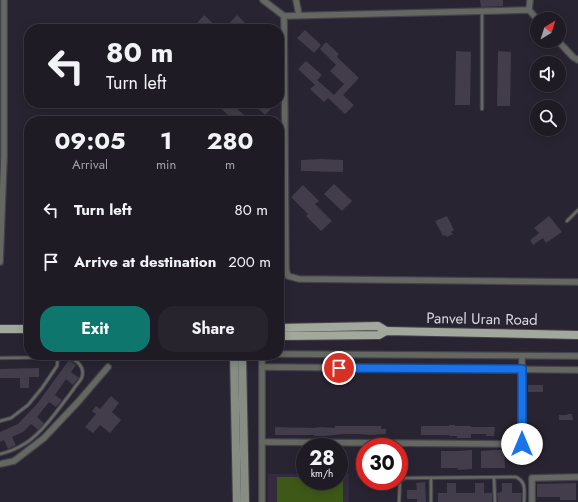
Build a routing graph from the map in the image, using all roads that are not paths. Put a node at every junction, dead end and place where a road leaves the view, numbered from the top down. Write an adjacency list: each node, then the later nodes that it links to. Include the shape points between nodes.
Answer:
1 (4, 0): 15 (street, via 4,157)
2 (263, 0): 8 (street)
3 (296, 0): 7 (street)
4 (530, 0): 5 (street)
5 (529, 10): 6 (street)
6 (482, 11): 7 (street); 12 (lane)
7 (299, 15): 8 (street)
8 (284, 16): 11 (street)
9 (565, 48): 10 (street)
10 (578, 60)
11 (285, 71): 16 (street, via 288,276 299,279)
12 (482, 109)
13 (578, 210): 14 (lane)
14 (567, 221)
15 (0, 262)
16 (578, 282)
17 (24, 328): 19 (main road)
18 (284, 328): 20 (main road, Panvel Uran Road, via 378,326)
19 (0, 329)
20 (386, 331): 21 (main road, Panvel Uran Road); 22 (main road, Panvel Uran Road, via 379,334)
21 (578, 335)
22 (284, 336)
23 (284, 354): 24 (street)
24 (522, 356): 25 (street); 35 (street)
25 (578, 356)
26 (0, 358): 27 (lane)
27 (24, 358)
28 (58, 360): 37 (lane, via 57,366 28,405 11,418)
29 (75, 360): 39 (lane, via 82,367 82,378 40,432 26,444)
30 (234, 360): 40 (main road)
31 (242, 360): 40 (main road)
32 (262, 360): 34 (street)
33 (108, 367): 41 (street, via 44,438 14,461)
34 (262, 367): 35 (street); 38 (street)
35 (522, 369): 36 (street); 38 (street, via 522,444)
36 (578, 370)
37 (0, 421)
38 (262, 442): 47 (street)
39 (0, 454)
40 (240, 454): 45 (main road); 46 (main road)
41 (0, 464)
42 (494, 477): 44 (lane); 50 (lane); 51 (lane, via 520,479 524,484)
43 (578, 477): 52 (street, via 532,478)
44 (432, 478): 48 (lane, via 405,478 400,481); 49 (lane)
45 (237, 502)
46 (245, 502)
47 (262, 502)
48 (399, 502)
49 (431, 502)
50 (494, 502)
51 (524, 502)
52 (532, 502)

